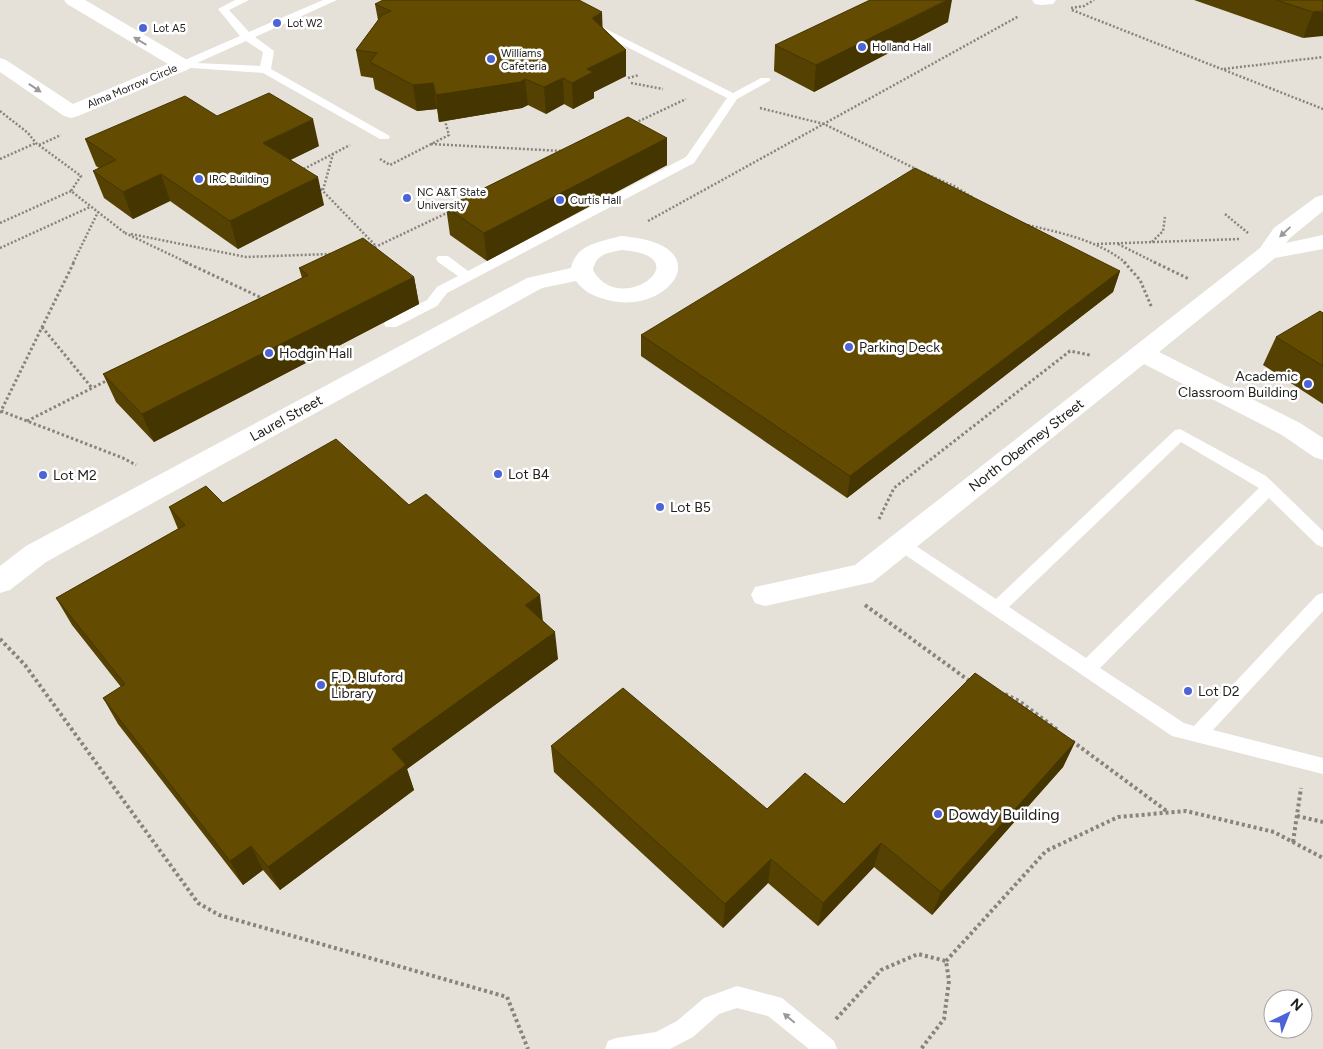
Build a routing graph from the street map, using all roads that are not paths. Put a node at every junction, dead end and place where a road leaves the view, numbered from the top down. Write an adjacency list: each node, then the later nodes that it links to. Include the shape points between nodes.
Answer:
1 (73, 0): 8 (street, Alma Morrow Circle, one-way to 1)
2 (244, 0): 4 (lane)
3 (332, 0): 6 (lane)
4 (223, 4): 6 (lane)
5 (579, 18): 11 (lane)
6 (247, 37): 8 (lane); 9 (lane, via 269,51)
7 (0, 64): 8 (street, Alma Morrow Circle, one-way to 8, via 71,112)
8 (182, 65): 9 (lane)
9 (265, 70): 12 (lane)
10 (765, 80): 11 (lane)
11 (733, 96): 18 (lane, via 690,160)
12 (380, 135)
13 (1323, 201): 15 (street, North Obermey Street, one-way to 15, via 1282,233)
14 (1323, 242): 15 (street, North Obermey Street)
15 (1268, 253): 20 (street, North Obermey Street)
16 (443, 259): 18 (lane)
17 (581, 273): 17 (street, via 581,264 586,256 602,247 621,243 658,252 668,268 659,285 648,291 620,296 594,288); 25 (street, Laurel Street, via 535,282 36,554)
18 (467, 276): 19 (lane, via 442,290 432,303)
19 (392, 324)
20 (1142, 352): 21 (street, via 1291,430); 24 (street, North Obermey Street)
21 (1323, 451)
22 (1269, 488): 23 (lane); 28 (lane, via 1180,434); 29 (lane)
23 (1323, 540)
24 (901, 544): 26 (street, North Obermey Street, via 863,574); 28 (lane)
25 (0, 582)
26 (765, 595)
27 (1323, 600): 30 (lane)
28 (996, 608): 29 (lane)
29 (1087, 669): 30 (lane, via 1179,730)
30 (1197, 735): 31 (lane)
31 (1314, 764)
32 (671, 1043): 33 (lane, one-way to 32, via 774,1006 737,997 712,1006); 34 (lane)
33 (821, 1044)
34 (616, 1049)

